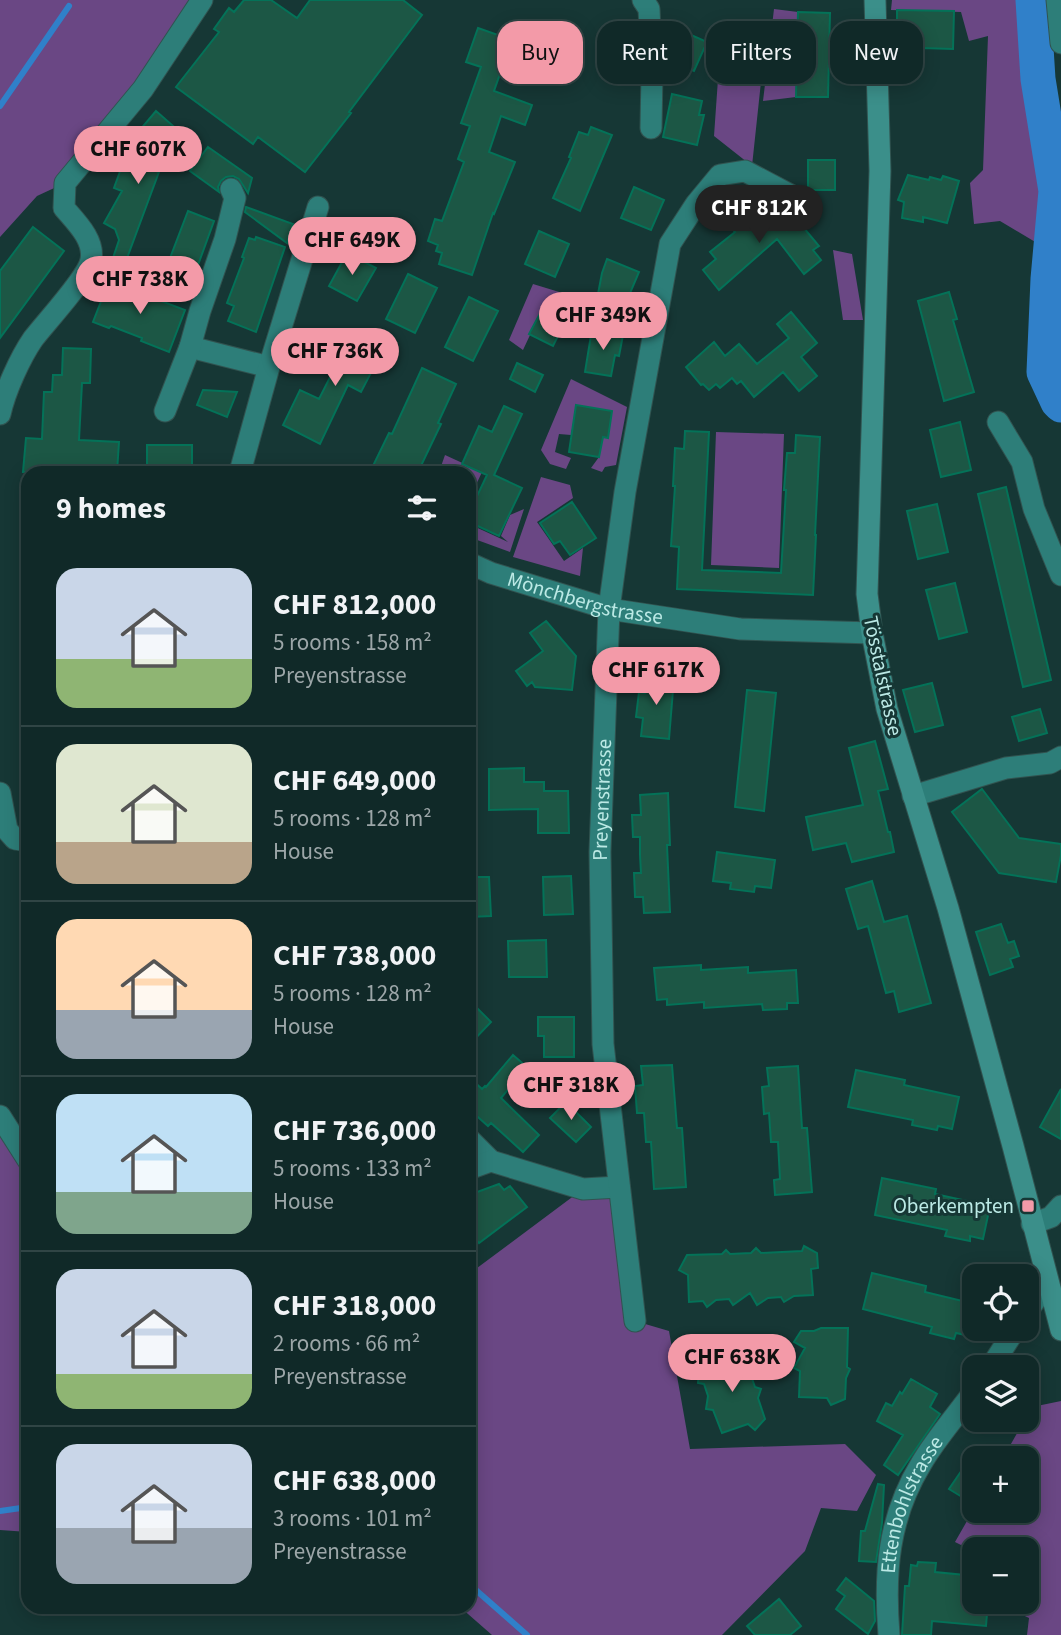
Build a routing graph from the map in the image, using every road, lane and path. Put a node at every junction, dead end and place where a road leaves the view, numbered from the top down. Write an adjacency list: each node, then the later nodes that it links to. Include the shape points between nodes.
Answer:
1 (202, 0): 13 (street, via 143,89 65,183 64,208 90,244 91,260 31,342 4,395)
2 (875, 0): 19 (main road, Tösstalstrasse, via 880,171 867,594)
3 (1057, 0): 5 (street)
4 (649, 3): 6 (street)
5 (1061, 43)
6 (651, 128)
7 (231, 189): 10 (street, via 235,198 225,239)
8 (798, 199): 18 (street, Preyenstrasse, via 745,171 720,175 670,244 625,492)
9 (318, 207): 11 (street)
10 (190, 346): 11 (street); 12 (street)
11 (269, 367): 15 (street)
12 (165, 411)
13 (0, 414)
14 (998, 422): 17 (street, via 1022,463 1034,509)
15 (244, 466)
16 (476, 567): 18 (street, Mönchbergstrasse)
17 (1061, 575)
18 (609, 609): 19 (street, Mönchbergstrasse, via 740,629); 29 (street, Preyenstrasse, via 600,852 603,1044)
19 (872, 633): 22 (main road, Tösstalstrasse, via 887,709)
20 (1061, 757): 22 (street)
21 (0, 793): 23 (street, via 7,830)
22 (913, 796): 31 (main road, Tösstalstrasse)
23 (21, 840)
24 (0, 1116): 26 (street)
25 (476, 1146): 27 (street)
26 (21, 1149)
27 (491, 1161): 28 (street); 29 (street, via 583,1189)
28 (476, 1166)
29 (619, 1187): 34 (street, Preyenstrasse)
30 (1061, 1206): 31 (street, via 1051,1217)
31 (1032, 1224): 32 (main road, Tösstalstrasse)
32 (1050, 1289): 33 (street); 35 (main road, Tösstalstrasse)
33 (1039, 1297)
34 (635, 1321)
35 (1061, 1330)
36 (962, 1408): 37 (street, Ettenbohlstrasse, via 922,1463 894,1526 887,1573)
37 (889, 1635)

